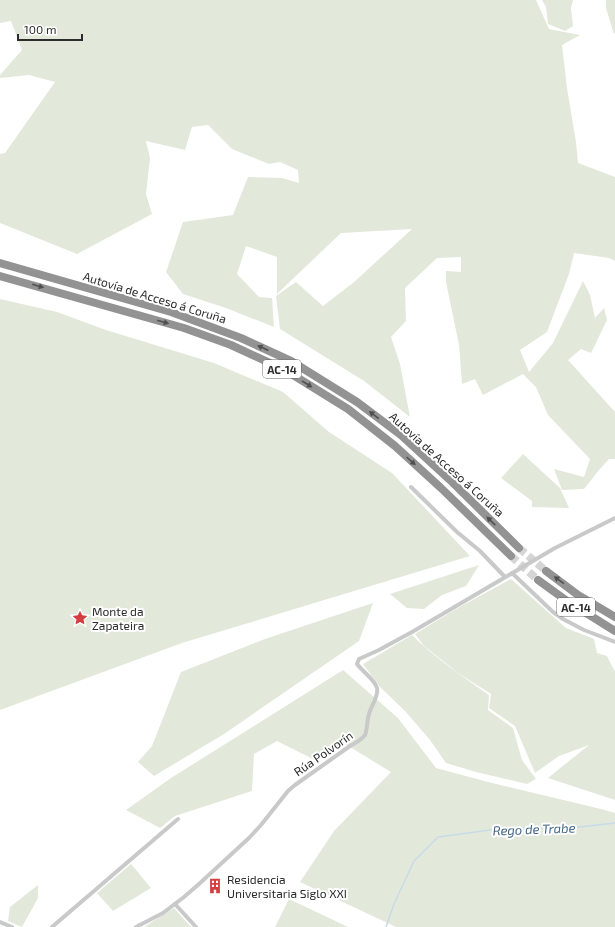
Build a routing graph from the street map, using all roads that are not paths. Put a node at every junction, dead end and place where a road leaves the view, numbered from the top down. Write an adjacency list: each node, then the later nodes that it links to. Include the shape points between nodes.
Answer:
1 (0, 263): 5 (highway, Autovía de Acceso á Coruña / AC-14, one-way to 1, via 401,435 357,402 290,361 241,338 171,312)
2 (0, 276): 6 (highway, Autovía de Acceso á Coruña / AC-14, one-way to 6, via 184,328 231,345 285,370 348,409 395,446)
3 (411, 487): 8 (street, via 457,532)
4 (615, 518): 8 (street)
5 (519, 548)
6 (511, 556)
7 (546, 571): 10 (highway, AC-14, one-way to 7)
8 (509, 575): 12 (street, via 563,619); 14 (street, Rúa Polvorín, via 412,632 359,659 357,664 376,684 378,692 367,719 366,733 358,742 295,785 249,838)
9 (538, 580): 11 (highway, AC-14, via 567,602)
10 (615, 617)
11 (615, 631)
12 (615, 642)
13 (178, 819): 17 (street)
14 (175, 904): 18 (street, Rúa Polvorín); 19 (street)
15 (0, 922): 16 (street)
16 (12, 927)
17 (52, 927)
18 (136, 927)
19 (196, 927)

